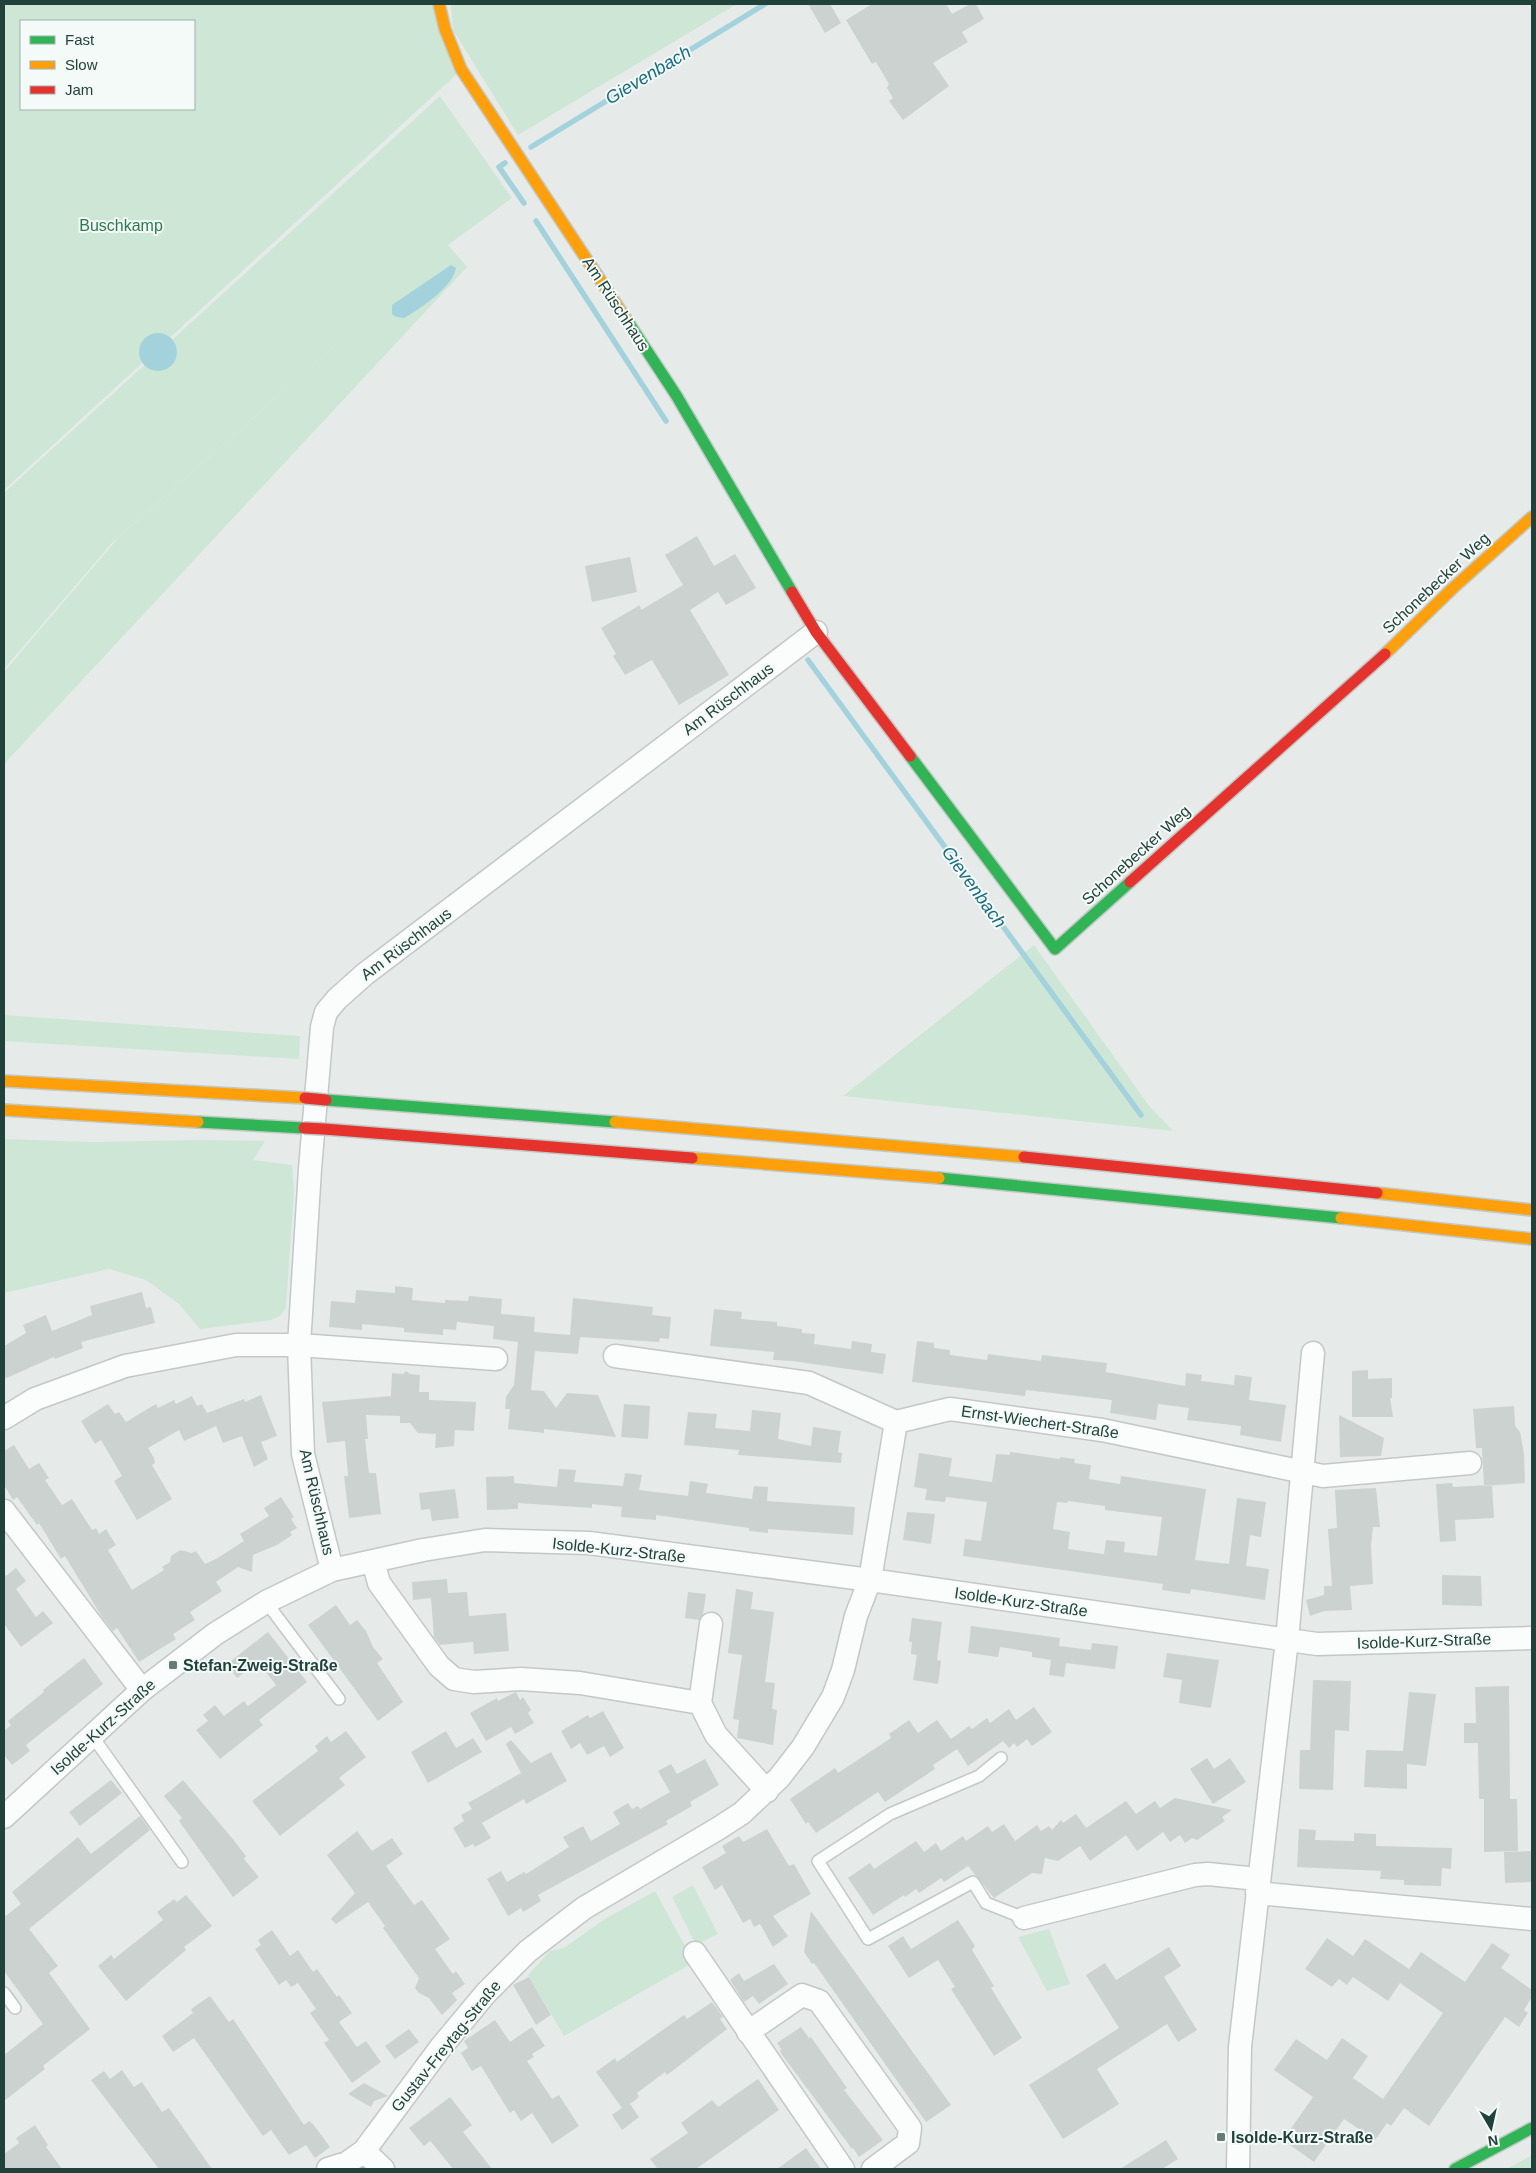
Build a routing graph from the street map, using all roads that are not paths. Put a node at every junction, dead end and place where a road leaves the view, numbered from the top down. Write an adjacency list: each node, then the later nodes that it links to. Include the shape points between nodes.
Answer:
1 (439, 4): 3 (main road, Am Rüschhaus, via 461,69 676,395)
2 (1532, 517): 3 (main road, Schonebecker Weg, via 1400,640 1054,949)
3 (816, 632): 10 (street, Am Rüschhaus, via 365,974 326,1012 318,1064)
4 (4, 1080): 7 (main road, bridge, via 305,1098 906,1145)
5 (4, 1110): 9 (main road, bridge, via 324,1129 936,1178)
6 (1467, 1191): 7 (main road)
7 (1411, 1196): 8 (main road)
8 (1532, 1210)
9 (1532, 1239)
10 (299, 1345): 13 (street); 14 (street, via 236,1345 125,1366 35,1399); 20 (street, Am Rüschhaus, via 303,1454)
11 (1313, 1354): 17 (street)
12 (616, 1356): 15 (street, via 809,1383)
13 (496, 1359)
14 (4, 1418)
15 (896, 1422): 17 (street, Ernst-Wiechert-Straße, via 950,1409 1102,1430); 21 (street, Gustav-Freytag-Straße)
16 (1470, 1463): 17 (street, Ernst-Wiechert-Straße, via 1323,1476)
17 (1301, 1472): 25 (street)
18 (4, 1511): 26 (street)
19 (373, 1562): 20 (street, Isolde-Kurz-Straße); 21 (street, Isolde-Kurz-Straße, via 485,1540 589,1544); 28 (street, via 379,1583 439,1666 454,1679 580,1683)
20 (332, 1570): 22 (street, Isolde-Kurz-Straße)
21 (870, 1580): 25 (street, Isolde-Kurz-Straße); 31 (street, Gustav-Freytag-Straße, via 833,1697 804,1747)
22 (266, 1602): 26 (street, Isolde-Kurz-Straße, via 216,1634); 27 (lane)
23 (710, 1624): 28 (street)
24 (1532, 1638): 25 (street, Isolde-Kurz-Straße, via 1317,1644)
25 (1287, 1640): 34 (street)
26 (142, 1690): 29 (street, Isolde-Kurz-Straße)
27 (339, 1699)
28 (700, 1703): 31 (street, via 716,1735)
29 (93, 1737): 32 (street, Isolde-Kurz-Straße); 33 (lane)
30 (1001, 1758): 35 (lane, via 979,1776 890,1814 818,1861 868,1939 973,1882 986,1903)
31 (767, 1791): 42 (street, Gustav-Freytag-Straße, via 719,1828 584,1908 528,1950 486,1993 441,2047)
32 (4, 1817)
33 (182, 1862)
34 (1258, 1886): 35 (street, via 1208,1874 1195,1875); 36 (street); 47 (street, via 1240,2047)
35 (1024, 1918)
36 (1532, 1919)
37 (695, 1953): 40 (street)
38 (4, 1993): 39 (lane)
39 (15, 2008)
40 (748, 2032): 45 (street); 46 (street, via 802,1996 819,2001 910,2128 908,2143)
41 (1532, 2128): 48 (main road)
42 (364, 2151): 43 (street, Gustav-Freytag-Straße, via 348,2162); 44 (street)
43 (328, 2169)
44 (383, 2169)
45 (844, 2169)
46 (873, 2169)
47 (1238, 2169)
48 (1455, 2169)

